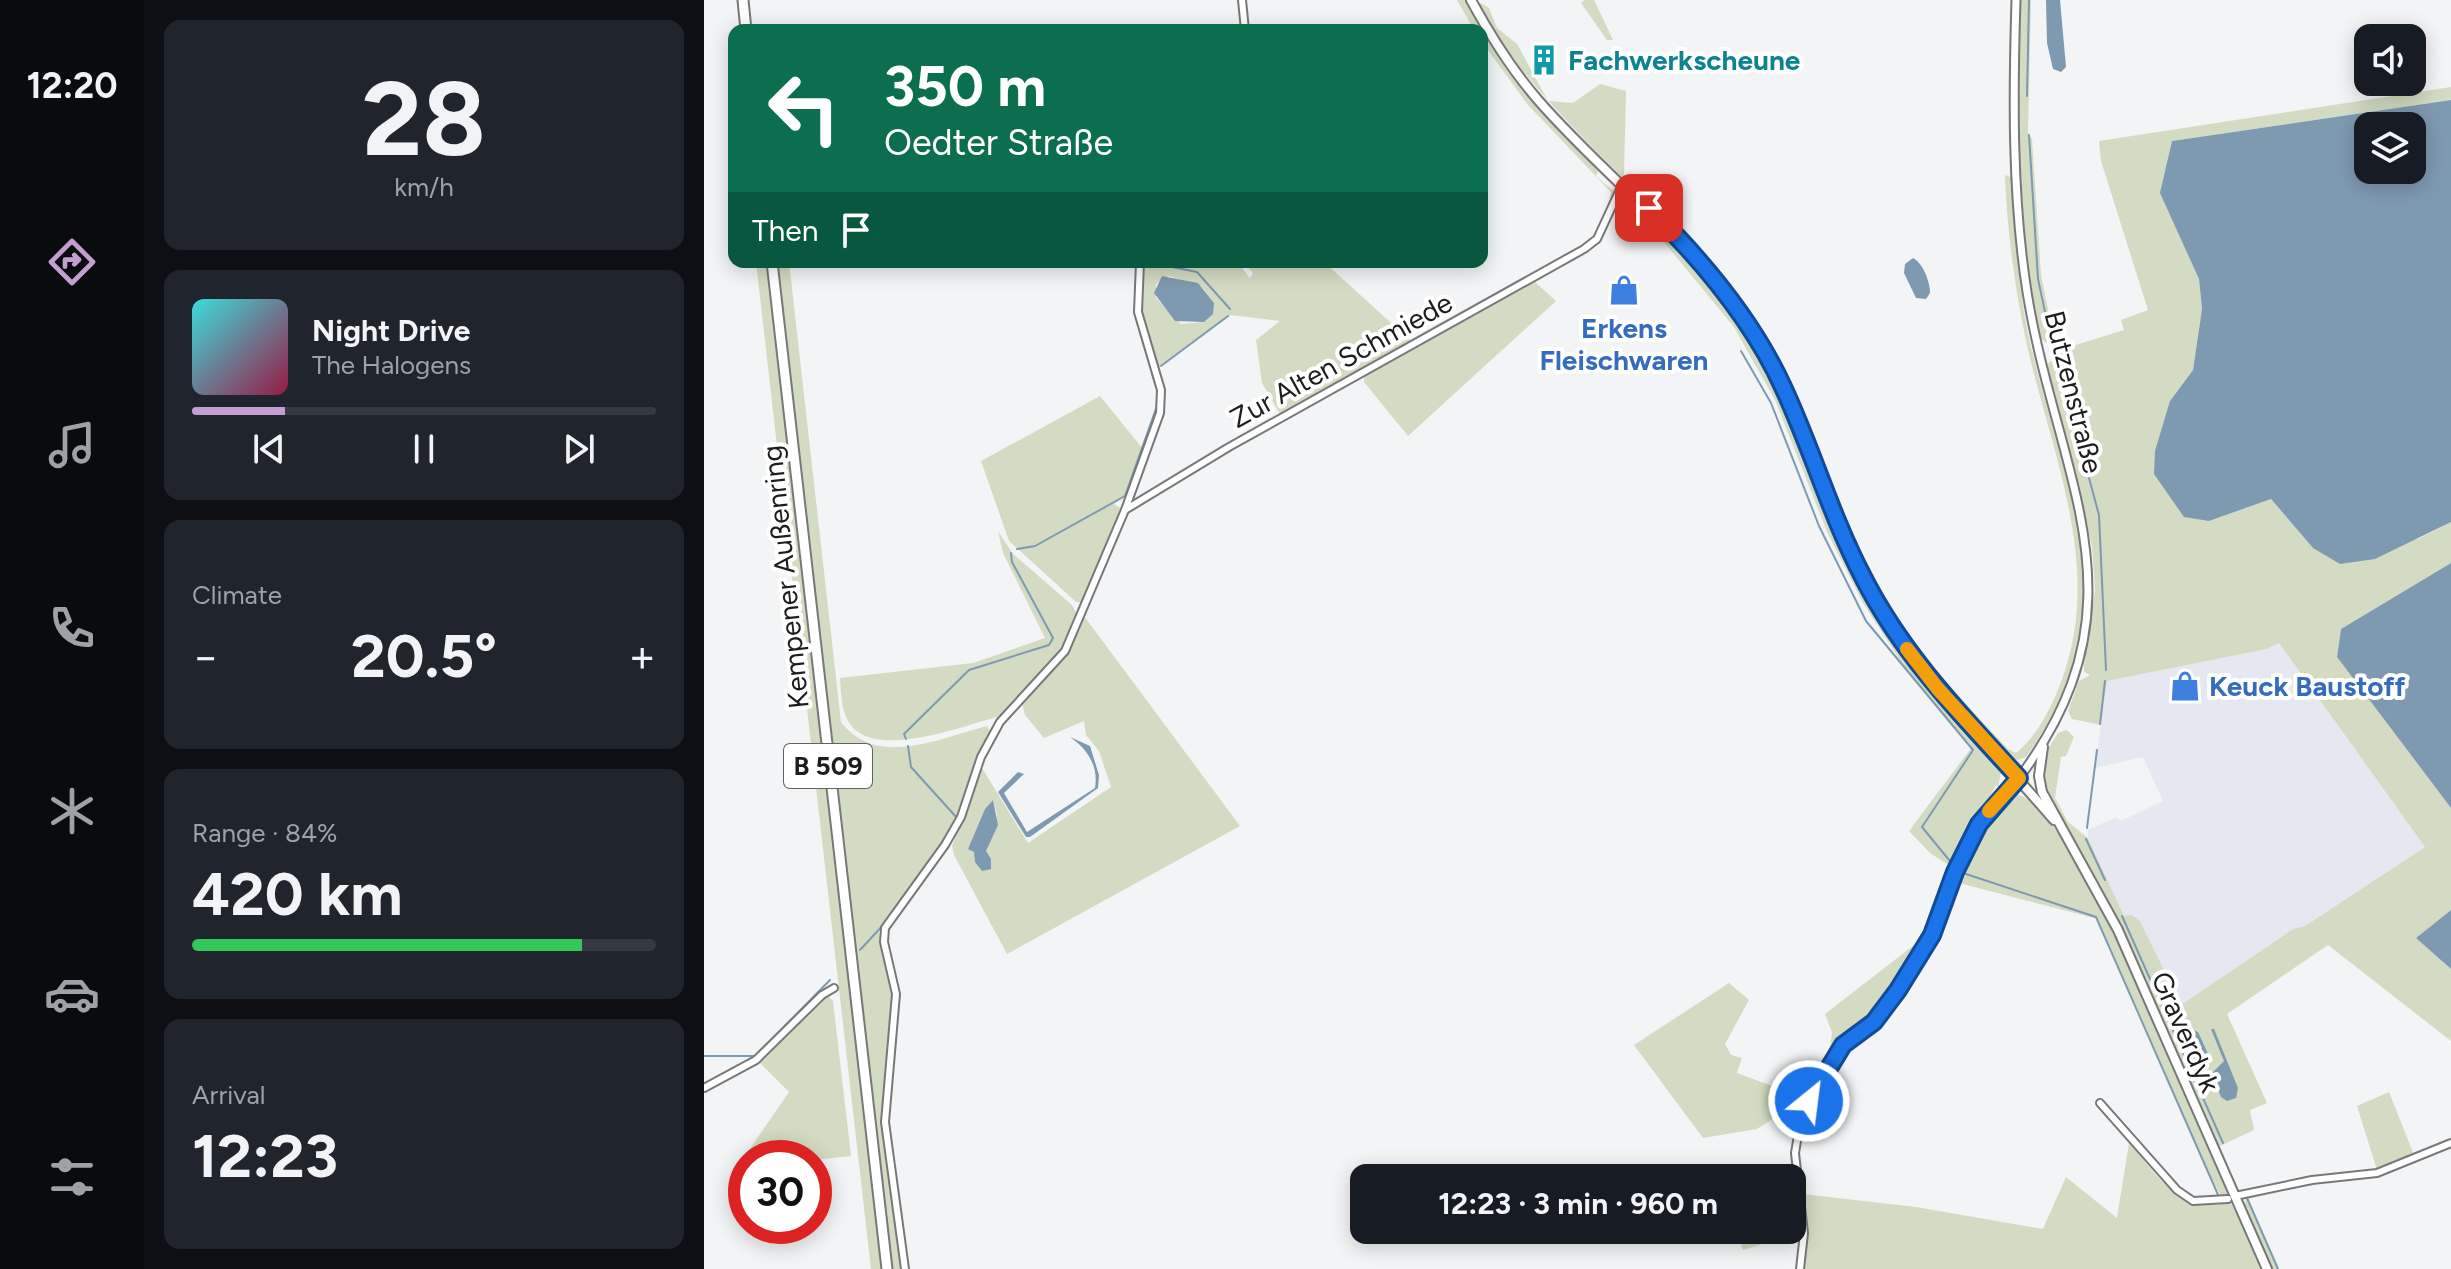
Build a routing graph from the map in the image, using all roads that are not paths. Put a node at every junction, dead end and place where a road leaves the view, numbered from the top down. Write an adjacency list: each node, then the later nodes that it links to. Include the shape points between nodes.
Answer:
1 (743, 0): 5 (main road)
2 (1242, 0): 6 (street)
3 (1471, 0): 7 (main road)
4 (2016, 0): 13 (street, Butzenstraße, via 2017,169 2027,288 2084,522 2090,590 2077,674)
5 (745, 24)
6 (1244, 24)
7 (1485, 24)
8 (1488, 29): 9 (main road, via 1536,98)
9 (1623, 184): 12 (street, Zur Alten Schmiede, via 1597,239 1584,249); 14 (main road, via 1688,248 1748,324 1783,385 1851,555 1877,603 1938,689)
10 (773, 268): 21 (main road, Kempener Außenring / B 509)
11 (1140, 268): 12 (street, via 1138,312 1161,390 1160,413)
12 (1125, 510): 22 (street, via 1065,651 1000,722 981,757 961,817 885,928 896,994 885,1122)
13 (2043, 747): 14 (street, Butzenstraße); 15 (main road, via 2039,776)
14 (2019, 778): 15 (main road); 23 (street, via 1979,824 1932,935 1898,990 1874,1022 1833,1058 1801,1117 1795,1153 1804,1233)
15 (2054, 820): 20 (main road, Graverdyk, via 2095,887)
16 (834, 988): 17 (street, via 756,1060)
17 (704, 1088)
18 (2100, 1103): 20 (street, via 2177,1190 2193,1201)
19 (2451, 1143): 20 (street, via 2377,1173 2312,1180)
20 (2231, 1198): 24 (main road, Graverdyk)
21 (887, 1269)
22 (905, 1269)
23 (1800, 1269)
24 (2267, 1269)

